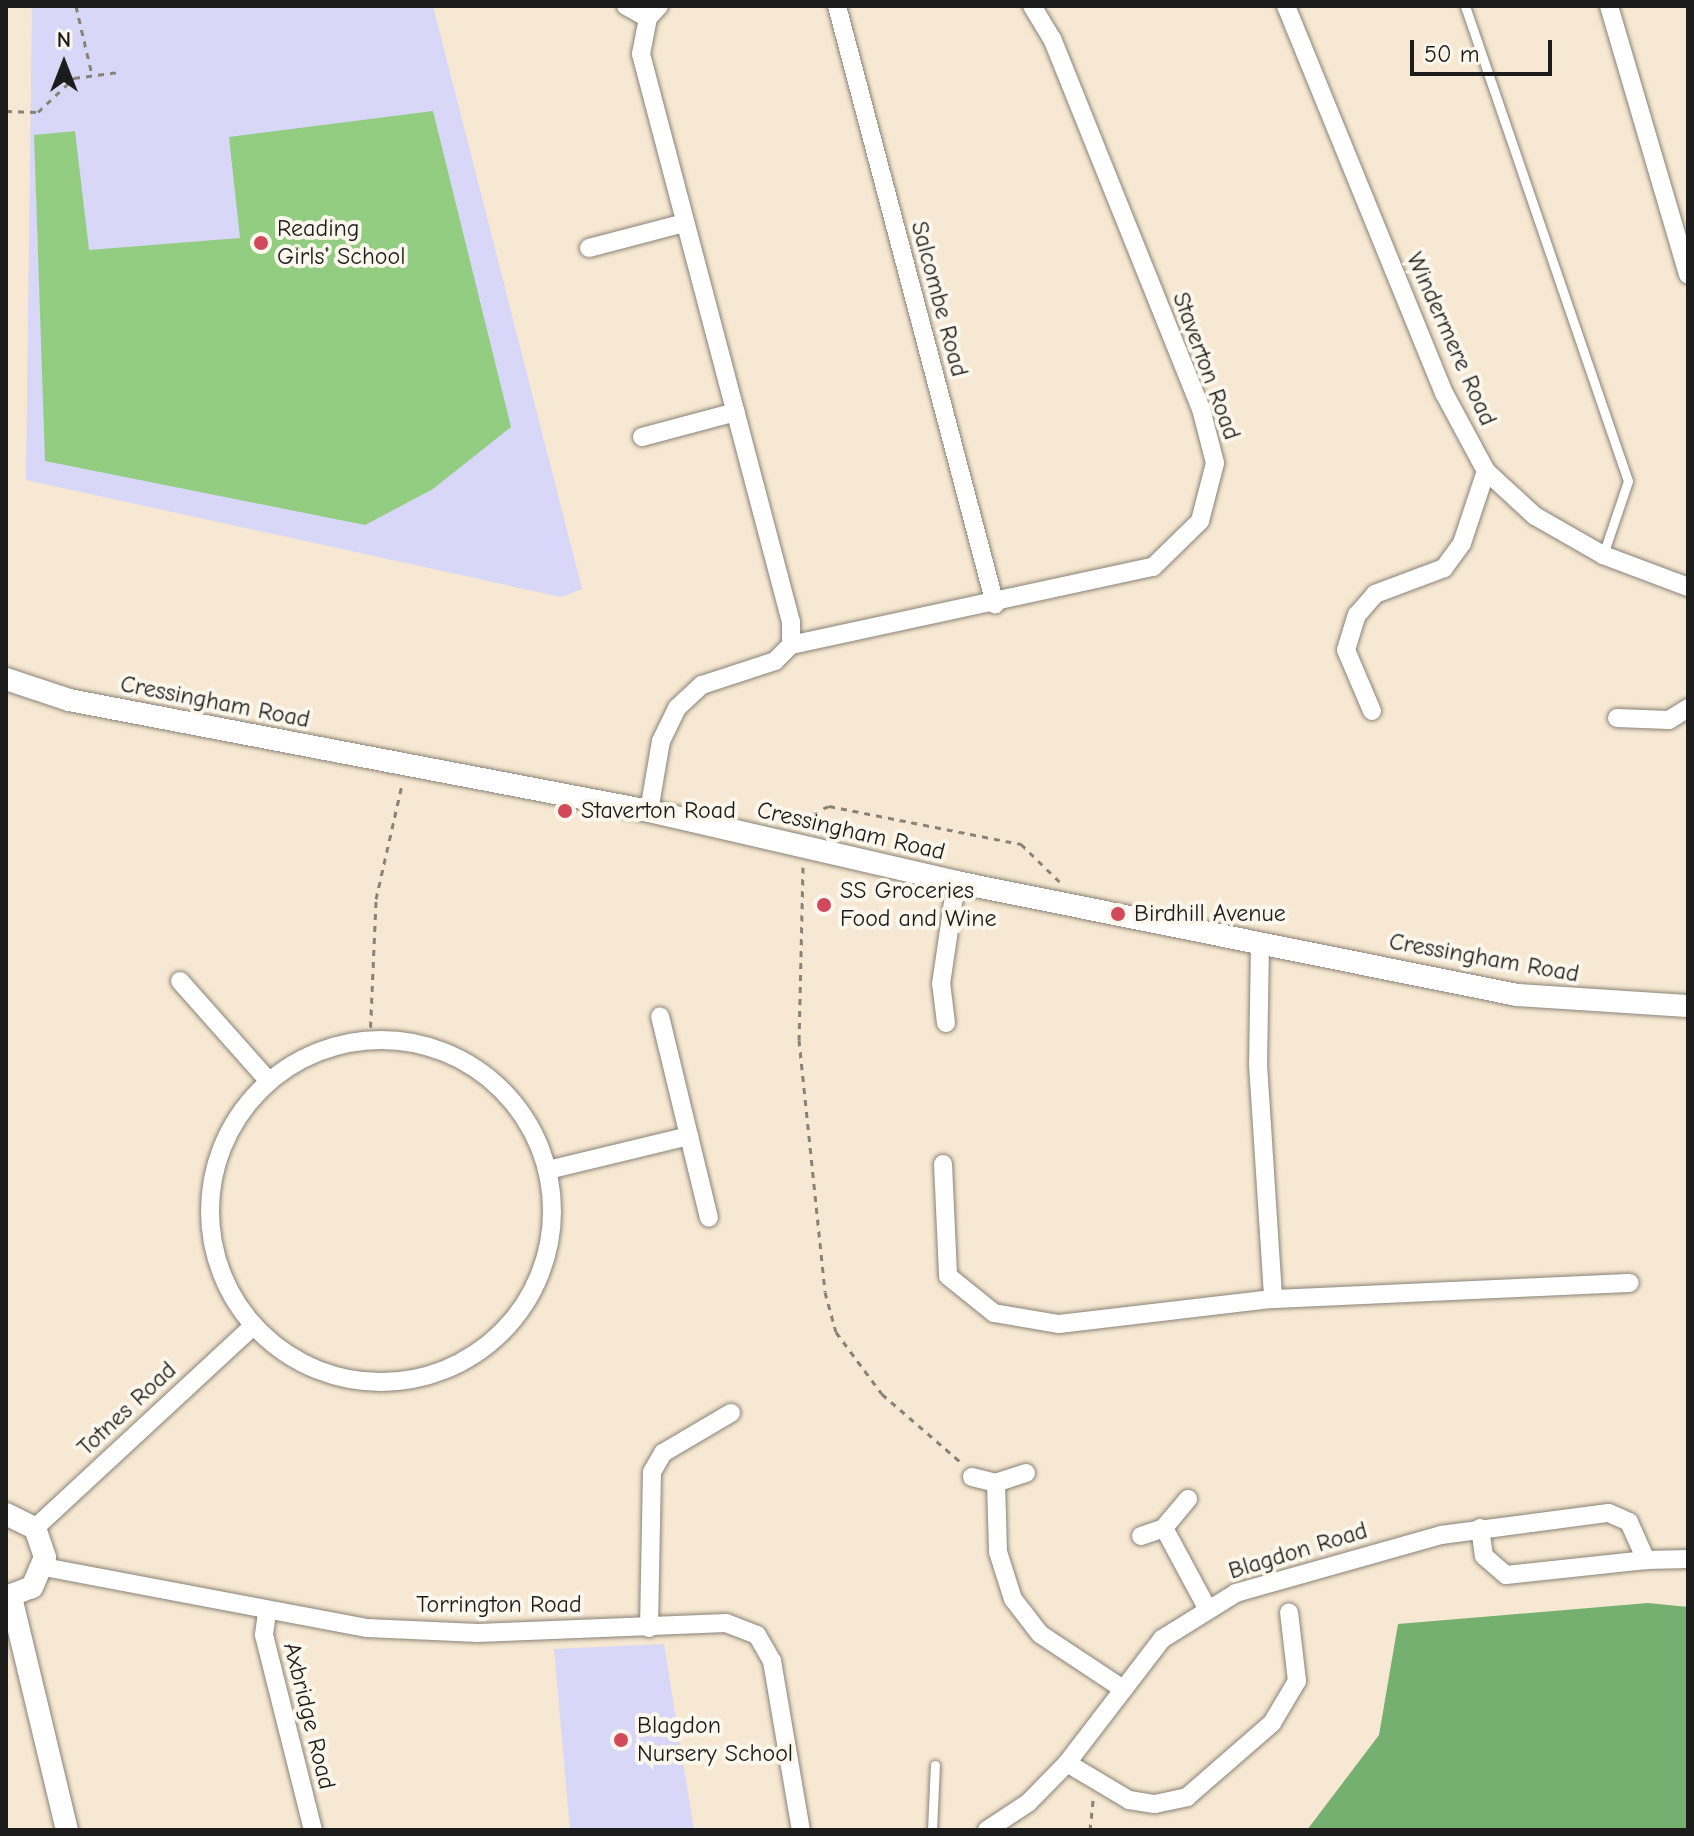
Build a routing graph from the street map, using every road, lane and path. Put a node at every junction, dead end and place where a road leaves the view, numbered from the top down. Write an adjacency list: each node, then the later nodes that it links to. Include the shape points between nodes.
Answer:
1 (76, 6): 10 (path)
2 (626, 6): 8 (street)
3 (837, 6): 20 (street, Salcombe Road)
4 (1032, 6): 20 (street, Staverton Road, via 1052,39 1190,381 1215,463 1200,521 1153,567)
5 (1286, 6): 17 (street, Windermere Road, via 1444,393)
6 (1465, 6): 18 (lane, via 1628,481)
7 (1609, 6): 14 (street)
8 (653, 12): 12 (street, via 641,54)
9 (119, 72): 10 (path)
10 (92, 75): 11 (path, via 74,78 38,112)
11 (6, 111)
12 (684, 223): 13 (street); 15 (street)
13 (589, 248)
14 (1688, 275)
15 (736, 412): 16 (street); 21 (street)
16 (642, 437)
17 (1486, 471): 18 (street, Windermere Road, via 1535,516); 24 (street, via 1462,543 1444,568 1375,594 1357,615 1346,650)
18 (1603, 555): 19 (street, Windermere Road)
19 (1688, 587)
20 (995, 604): 21 (street, Staverton Road)
21 (791, 645): 27 (street, Staverton Road, via 775,661 702,685 677,708 661,741)
22 (6, 679): 26 (street, Cressingham Road, via 69,700)
23 (1688, 708): 25 (street, via 1669,720)
24 (1372, 711)
25 (1617, 718)
26 (406, 768): 27 (street, Cressingham Road); 37 (path, via 376,899)
27 (649, 811): 28 (street, Cressingham Road)
28 (757, 836): 29 (street, Cressingham Road); 31 (path, via 829,806 1021,844)
29 (803, 847): 30 (street, Cressingham Road); 48 (path, via 799,1040 825,1292 836,1332 882,1394 952,1448)
30 (956, 882): 31 (street, Cressingham Road); 36 (street, via 941,984)
31 (1085, 905): 32 (street, Cressingham Road)
32 (1260, 942): 34 (street, Cressingham Road, via 1517,995); 44 (street, via 1258,1064)
33 (180, 981): 38 (street)
34 (1688, 1006)
35 (660, 1016): 39 (street)
36 (946, 1023)
37 (370, 1039): 38 (street, via 317,1051); 41 (street, via 438,1048 477,1068 531,1123)
38 (267, 1079): 45 (street, via 241,1111 209,1199 226,1287)
39 (689, 1136): 41 (street); 42 (street)
40 (943, 1164): 44 (street, via 948,1276 994,1313 1059,1324)
41 (548, 1170): 45 (street, via 553,1222 540,1277 510,1325 466,1361 413,1381 362,1382 303,1365)
42 (709, 1218)
43 (1630, 1283): 44 (street)
44 (1273, 1299)
45 (252, 1327): 52 (street, Totnes Road)
46 (731, 1413): 63 (street, via 663,1453 652,1472)
47 (1026, 1473): 49 (street)
48 (972, 1477): 49 (street)
49 (996, 1483): 64 (street, via 998,1552 1013,1599 1040,1634)
50 (1188, 1499): 53 (street)
51 (6, 1514): 52 (street)
52 (35, 1528): 58 (street)
53 (1164, 1528): 55 (street); 60 (street)
54 (1480, 1528): 57 (street, Blagdon Road, via 1609,1513 1629,1522); 57 (street, via 1484,1556 1506,1575); 60 (street, Blagdon Road, via 1277,1578)
55 (1141, 1536)
56 (1688, 1559): 57 (street)
57 (1646, 1560)
58 (44, 1567): 59 (street, via 32,1587); 62 (street, Torrington Road)
59 (9, 1597): 68 (street)
60 (1206, 1606): 64 (street, Blagdon Road, via 1162,1639)
61 (1289, 1612): 67 (street, via 1297,1681 1272,1723 1222,1772 1187,1797 1155,1804)
62 (267, 1613): 63 (street, Torrington Road, via 478,1633); 69 (street, Axbridge Road, via 264,1635)
63 (649, 1628): 70 (street, Torrington Road, via 726,1623 757,1635 772,1661)
64 (1123, 1689): 65 (street, Blagdon Road)
65 (1067, 1763): 67 (street); 72 (street, Blagdon Road, via 1028,1803)
66 (935, 1765): 71 (lane)
67 (1095, 1780): 73 (path)
68 (67, 1830)
69 (313, 1830)
70 (801, 1830)
71 (932, 1830)
72 (987, 1830)
73 (1090, 1830)

